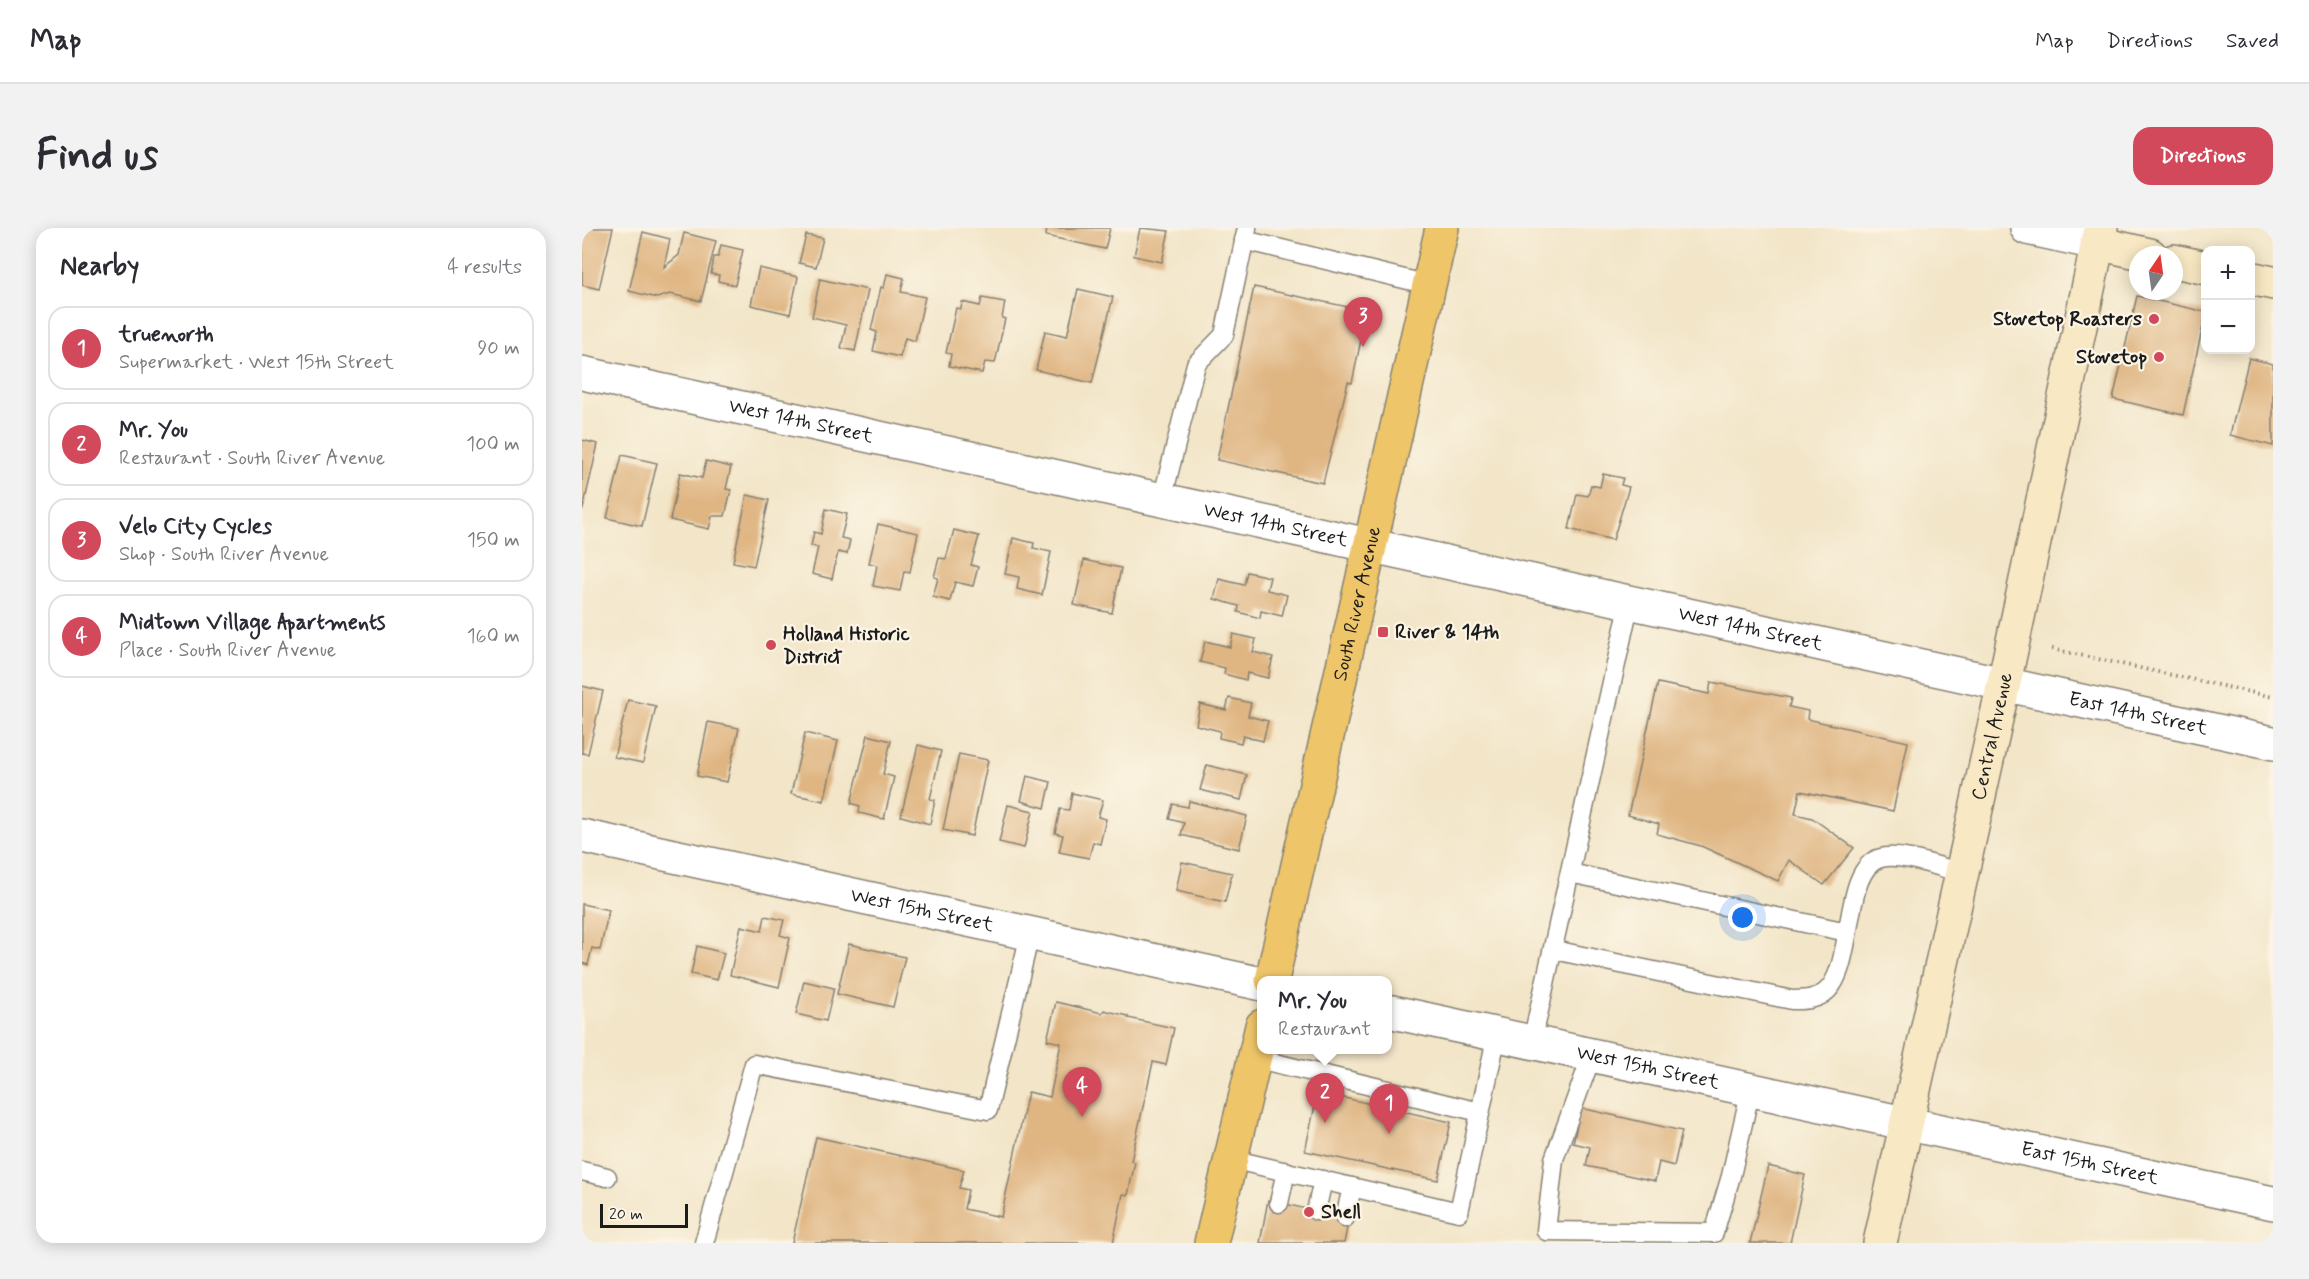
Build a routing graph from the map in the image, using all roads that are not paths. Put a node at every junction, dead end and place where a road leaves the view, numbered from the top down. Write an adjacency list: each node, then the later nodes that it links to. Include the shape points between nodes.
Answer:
1 (1442, 228): 10 (main road, South River Avenue)
2 (2027, 228): 4 (street)
3 (1245, 234): 10 (lane); 12 (lane, via 1224,335 1196,364)
4 (2099, 236): 5 (street); 15 (street, Central Avenue)
5 (2129, 247)
6 (2183, 263): 7 (street)
7 (2201, 267)
8 (2255, 279): 9 (street)
9 (2273, 283)
10 (1429, 285): 13 (main road, South River Avenue)
11 (582, 373): 12 (street, West 14th Street)
12 (1162, 500): 13 (street, West 14th Street)
13 (1370, 545): 14 (street, West 14th Street); 23 (main road, South River Avenue)
14 (1630, 602): 15 (street, West 14th Street); 18 (lane)
15 (2004, 683): 16 (street, East 14th Street); 19 (street, Central Avenue)
16 (2273, 743)
17 (582, 836): 21 (street, West 15th Street)
18 (1570, 873): 20 (lane); 22 (lane)
19 (1962, 873): 20 (lane, via 1892,857 1880,858 1869,865 1861,878); 33 (street, Central Avenue)
20 (1847, 932): 22 (lane, via 1833,983 1824,993 1810,999 1792,1000)
21 (1030, 934): 24 (street, West 15th Street); 44 (lane, via 988,1110 754,1064)
22 (1554, 950): 27 (lane)
23 (1273, 976)
24 (1257, 983)
25 (1392, 1012): 26 (street, West 15th Street)
26 (1497, 1034): 27 (street, West 15th Street); 32 (lane)
27 (1532, 1042): 29 (street, West 15th Street)
28 (1257, 1046): 30 (main road)
29 (1592, 1055): 31 (street, West 15th Street); 31 (lane, via 1554,1159 1546,1231 1714,1233)
30 (1254, 1058): 32 (lane); 34 (main road)
31 (1751, 1088): 33 (street, West 15th Street)
32 (1480, 1112): 39 (lane, via 1459,1212)
33 (1908, 1122): 41 (street, East 15th Street); 46 (street, Central Avenue)
34 (1231, 1159): 35 (lane); 45 (main road)
35 (1286, 1171): 38 (lane); 40 (lane)
36 (582, 1172): 37 (lane)
37 (607, 1177)
38 (1323, 1180): 39 (lane); 42 (lane)
39 (1352, 1187): 43 (lane)
40 (1279, 1203)
41 (2273, 1203)
42 (1316, 1211)
43 (1346, 1218)
44 (704, 1243)
45 (1211, 1243)
46 (1880, 1243)

